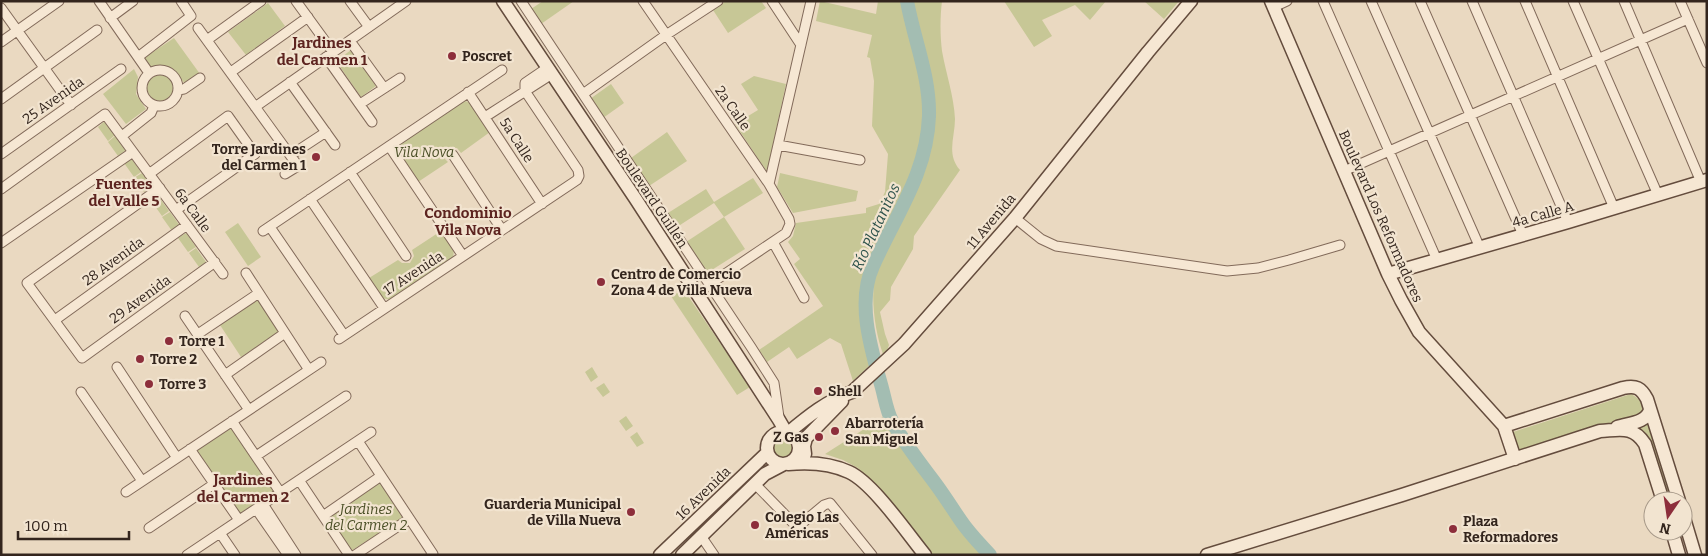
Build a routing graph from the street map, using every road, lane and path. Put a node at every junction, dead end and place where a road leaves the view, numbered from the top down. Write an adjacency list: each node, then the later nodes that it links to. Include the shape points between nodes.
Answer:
1 (59, 1): 33 (street)
2 (99, 1): 28 (street)
3 (133, 1): 28 (street)
4 (180, 1): 41 (street, via 191,16)
5 (260, 1): 35 (street)
6 (296, 1): 27 (street)
7 (350, 1): 30 (street)
8 (406, 1): 30 (street)
9 (503, 1): 47 (main road, Boulevard Guillén)
10 (521, 1): 58 (street)
11 (643, 1): 34 (street, 2a Calle)
12 (718, 1): 34 (street)
13 (772, 1): 39 (street)
14 (811, 1): 39 (street)
15 (1190, 1): 93 (main road, 11 Avenida)
16 (1287, 1): 25 (street)
17 (1323, 1): 75 (street)
18 (1371, 1): 69 (street)
19 (1420, 1): 65 (street)
20 (1472, 1): 59 (street)
21 (1525, 1): 50 (street)
22 (1574, 1): 42 (street)
23 (1624, 1): 36 (street)
24 (1680, 1): 29 (street)
25 (1273, 4): 80 (main road, Boulevard Los Reformadores)
26 (1, 8): 33 (street)
27 (308, 17): 40 (street); 48 (street)
28 (110, 18): 41 (street)
29 (1688, 19): 36 (street); 43 (street)
30 (369, 27): 37 (street)
31 (198, 28): 35 (street)
32 (97, 30): 44 (street)
33 (18, 31): 38 (street); 44 (street)
34 (666, 35): 58 (street); 85 (street, 2a Calle)
35 (207, 40): 48 (street)
36 (1640, 40): 42 (street); 84 (street)
37 (350, 41): 40 (street); 55 (street)
38 (1, 42)
39 (801, 44): 72 (street)
40 (330, 55): 53 (street); 61 (street)
41 (138, 57): 49 (street)
42 (1599, 59): 50 (street); 88 (street)
43 (1707, 62)
44 (44, 68): 60 (street); 62 (street)
45 (121, 69): 62 (street, 25 Avenida)
46 (502, 70): 57 (street)
47 (550, 71): 54 (street); 124 (main road, Boulevard Guillén)
48 (231, 72): 64 (street)
49 (149, 73): 56 (street, via 160,70 170,73 177,82); 63 (street, via 142,81 142,92 147,102)
50 (1557, 77): 59 (street); 91 (street)
51 (200, 78): 56 (street)
52 (400, 78): 55 (street)
53 (290, 82): 64 (street); 68 (street)
54 (525, 87): 66 (street); 90 (street, 17 Avenida, via 579,176)
55 (384, 88): 61 (street)
56 (178, 90): 63 (street, via 176,98 168,105)
57 (468, 92): 66 (street, 5a Calle); 73 (street)
58 (583, 94): 109 (street)
59 (1513, 97): 65 (street); 94 (street)
60 (1, 99)
61 (360, 104): 67 (street)
62 (71, 105): 76 (street, 25 Avenida)
63 (154, 106): 70 (street, via 151,113)
64 (255, 107): 77 (street)
65 (1471, 115): 69 (street); 97 (street)
66 (485, 117): 90 (street, 5a Calle)
67 (372, 122)
68 (326, 132): 71 (street); 77 (street)
69 (1430, 133): 75 (street); 101 (street)
70 (122, 136): 74 (street, 6a Calle); 87 (street, 6a Calle, via 105,114)
71 (335, 144)
72 (778, 145): 79 (street); 85 (street)
73 (389, 146): 81 (street); 103 (street)
74 (133, 152): 82 (street, 6a Calle); 99 (street)
75 (1389, 152): 80 (street); 104 (street)
76 (1, 154)
77 (291, 155): 83 (street, via 298,166)
78 (453, 155): 96 (street)
79 (860, 160)
80 (1344, 171): 108 (main road, Boulevard Los Reformadores)
81 (350, 172): 89 (street); 102 (street)
82 (149, 174): 86 (street, 6a Calle); 92 (street, via 228,116 255,154)
83 (285, 174)
84 (1704, 181): 88 (main road, 4a Calle A)
85 (769, 184): 98 (street, 2a Calle, via 788,214 790,224 786,233)
86 (160, 188): 92 (street, 6a Calle); 114 (street, via 27,283)
87 (1, 189)
88 (1658, 195): 91 (main road, 4a Calle A)
89 (310, 199): 112 (street); 112 (street, 17 Avenida, via 267,229 342,337)
90 (542, 204): 96 (street, 17 Avenida)
91 (1614, 208): 94 (main road, 4a Calle A)
92 (176, 210): 95 (street, 6a Calle)
93 (1015, 218): 100 (street, via 1041,239 1056,246 1227,271 1266,266); 122 (main road, 11 Avenida, via 891,357)
94 (1568, 222): 97 (main road, 4a Calle A)
95 (187, 225): 105 (street, 6a Calle); 114 (street, 28 Avenida)
96 (502, 230): 103 (street, 17 Avenida)
97 (1523, 235): 101 (main road, 4a Calle A)
98 (773, 242): 109 (street); 111 (street)
99 (1, 244)
100 (1340, 244)
101 (1480, 248): 104 (main road, 4a Calle A)
102 (406, 256)
103 (462, 256): 112 (street, 17 Avenida)
104 (1437, 260): 108 (main road, 4a Calle A)
105 (215, 262): 107 (street, 6a Calle); 114 (street, 29 Avenida, via 82,358)
106 (246, 273): 110 (street)
107 (223, 274)
108 (1388, 274): 128 (main road, Boulevard Los Reformadores, via 1419,332)
109 (710, 284): 124 (street, via 774,383)
110 (259, 293): 115 (street); 116 (street)
111 (804, 298)
112 (384, 308)
113 (185, 316): 116 (street)
114 (55, 320)
115 (285, 333): 119 (street); 120 (street)
116 (198, 334): 120 (street)
117 (321, 362): 119 (street)
118 (117, 367): 136 (street)
119 (310, 370): 125 (street)
120 (225, 375): 125 (street)
121 (81, 392): 142 (street)
122 (852, 392): 131 (main road, 11 Avenida, via 828,404); 138 (main road, via 806,438 804,450)
123 (346, 396): 135 (street)
124 (775, 409): 131 (main road, Boulevard Guillén); 133 (main road)
125 (249, 410): 127 (street)
126 (1650, 410): 128 (main road, via 1642,390 1630,386); 130 (main road, via 1643,420); 143 (main road)
127 (232, 421): 134 (street); 135 (street)
128 (1504, 426): 137 (main road)
129 (372, 432): 132 (street)
130 (1600, 432): 137 (main road); 146 (main road, via 1626,430 1640,436)
131 (787, 433): 133 (main road, via 775,434); 139 (main road, via 796,439 799,448 797,456)
132 (358, 441): 140 (street); 141 (street)
133 (768, 447): 139 (main road, via 776,463); 166 (main road, 16 Avenida)
134 (190, 449): 136 (street); 144 (street)
135 (256, 456): 150 (street)
136 (177, 458): 142 (street)
137 (1515, 459): 171 (main road)
138 (814, 463): 139 (main road); 170 (main road, via 833,465 851,472 866,484)
139 (786, 464): 145 (main road, via 765,474)
140 (381, 476): 152 (street); 153 (street)
141 (299, 480): 150 (street); 152 (street)
142 (142, 481): 149 (street)
143 (1673, 483): 146 (main road); 148 (main road)
144 (214, 484): 154 (street); 155 (street)
145 (755, 484): 157 (main road); 169 (street, via 796,526 824,504 830,503)
146 (1659, 488): 147 (main road)
147 (1660, 491)
148 (1676, 491)
149 (126, 492)
150 (280, 492): 151 (street)
151 (259, 506): 154 (street); 160 (street)
152 (323, 516): 163 (street)
153 (409, 519): 164 (street); 165 (street)
154 (239, 520): 156 (street)
155 (149, 528)
156 (220, 533): 161 (street); 162 (street)
157 (701, 536): 167 (main road); 168 (street)
158 (1675, 541): 172 (main road)
159 (1691, 541): 173 (main road)
160 (290, 552)
161 (189, 554)
162 (235, 555)
163 (349, 555)
164 (355, 555)
165 (432, 555)
166 (660, 555)
167 (682, 555)
168 (714, 555)
169 (872, 555)
170 (925, 555)
171 (1207, 555)
172 (1679, 555)
173 (1695, 555)

